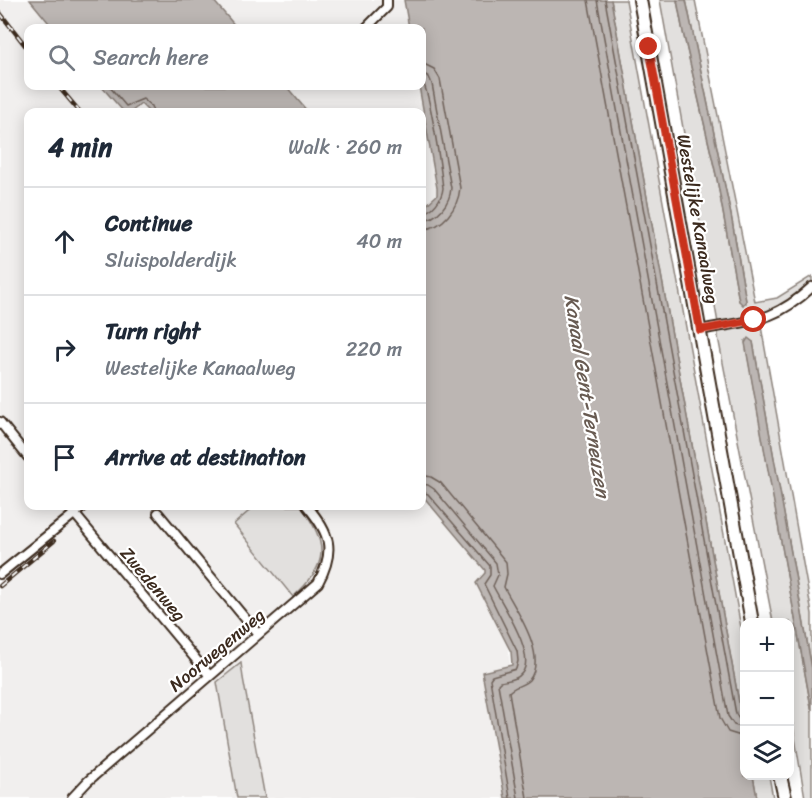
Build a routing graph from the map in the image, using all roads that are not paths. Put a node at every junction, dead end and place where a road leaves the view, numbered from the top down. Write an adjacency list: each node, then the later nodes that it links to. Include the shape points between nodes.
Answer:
1 (387, 0): 3 (street, via 387,7)
2 (640, 0): 5 (main road, Westelijke Kanaalweg)
3 (370, 24)
4 (812, 287): 5 (street, via 780,312)
5 (700, 330): 14 (main road, Westelijke Kanaalweg)
6 (0, 422): 7 (street)
7 (24, 452)
8 (72, 510): 11 (street, Zwedenweg)
9 (79, 510): 11 (street)
10 (310, 510): 15 (street, Noorwegenweg, via 328,539 326,568 318,583)
11 (75, 513): 13 (street); 16 (street, Zwedenweg)
12 (158, 513): 15 (street)
13 (0, 574)
14 (751, 618)
15 (258, 634): 16 (street, Noorwegenweg)
16 (209, 675): 18 (street, Noorwegenweg)
17 (781, 780): 19 (main road)
18 (72, 798)
19 (785, 798)

